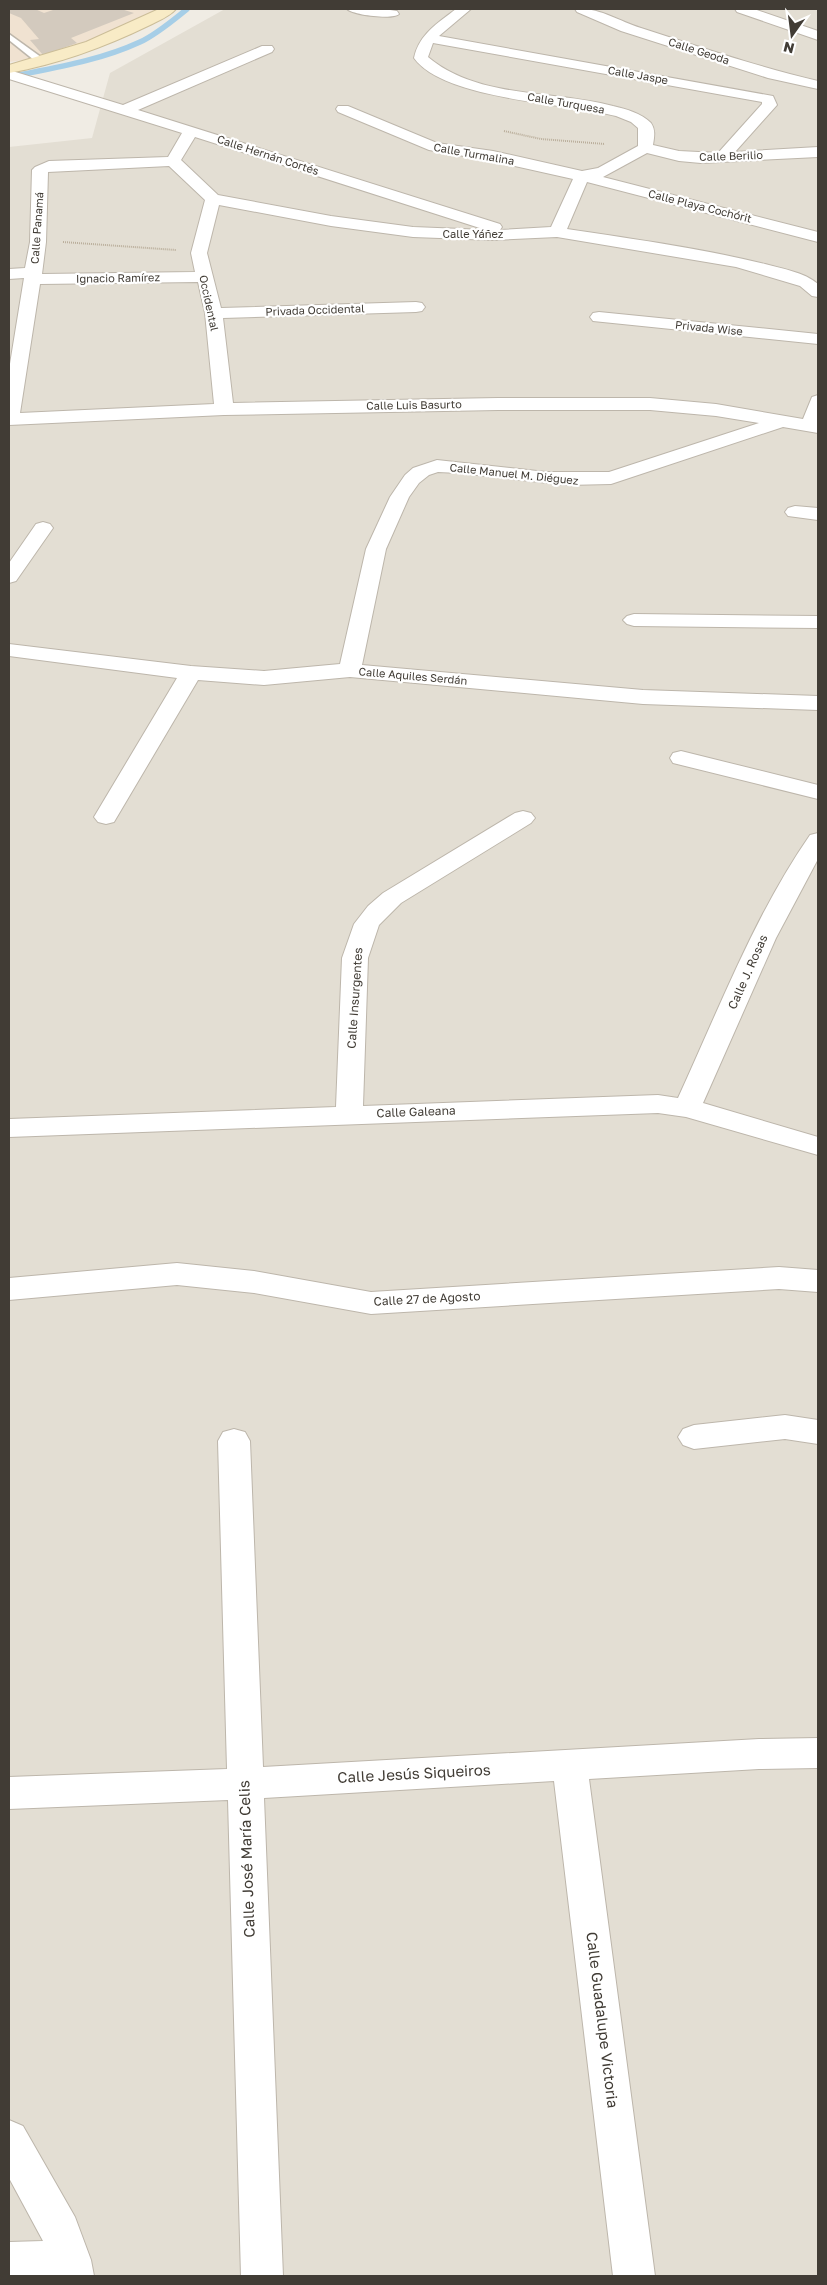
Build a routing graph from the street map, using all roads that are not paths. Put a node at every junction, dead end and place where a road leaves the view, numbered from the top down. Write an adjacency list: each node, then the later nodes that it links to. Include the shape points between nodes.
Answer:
1 (170, 9): 11 (main road, via 103,42)
2 (354, 9): 6 (street)
3 (464, 9): 9 (street)
4 (582, 9): 14 (street, Calle Geoda, via 626,28 773,75)
5 (742, 9): 8 (street)
6 (392, 14)
7 (9, 36): 11 (lane)
8 (818, 36)
9 (429, 38): 18 (street, Calle Turquesa, via 421,51 421,58 434,68 508,93 624,113 644,125 648,132); 20 (street, Calle Jaspe, via 768,99 770,105)
10 (267, 49): 16 (street)
11 (42, 62): 12 (main road)
12 (9, 69)
13 (9, 74): 16 (street, Calle Hernán Cortés)
14 (818, 85)
15 (343, 109): 22 (street, Calle Turmalina, via 434,147 493,156)
16 (125, 110): 17 (street, Calle Hernán Cortés)
17 (192, 131): 21 (street); 24 (street, Calle Hernán Cortés, via 492,226)
18 (645, 148): 20 (street, Calle Berilio, via 679,156); 22 (street, via 604,172)
19 (818, 152): 20 (street, Calle Berilio)
20 (721, 158)
21 (173, 161): 23 (street); 28 (street, Calle Panamá, via 43,167 40,170 38,242)
22 (582, 176): 25 (street); 26 (street, Calle Playa Cochórit)
23 (213, 199): 24 (street, Calle Yáñez, via 413,232 494,235); 29 (street, Occidental, via 199,253)
24 (527, 232): 25 (street, Calle Yáñez)
25 (557, 232): 30 (street, Calle Yáñez, via 737,262 806,282)
26 (818, 237)
27 (9, 274): 28 (street, Ignacio Ramírez)
28 (33, 276): 29 (street, Ignacio Ramírez); 37 (street, Calle Panamá)
29 (204, 277): 32 (street, Occidental)
30 (818, 292)
31 (416, 306): 32 (street, Privada Occidental)
32 (214, 313): 36 (street, Occidental)
33 (599, 317): 34 (street, Privada Wise)
34 (818, 340)
35 (818, 401): 39 (street)
36 (224, 409): 37 (street, Calle Luis Basurto); 38 (street, Calle Luis Basurto, via 650,404)
37 (10, 419)
38 (783, 421): 39 (street, Calle Luis Basurto); 47 (street, Calle Manuel M. Diéguez, via 612,478 585,482 437,466 420,471 410,480 376,549)
39 (814, 427)
40 (795, 512): 41 (street)
41 (818, 514)
42 (43, 528): 43 (street)
43 (9, 577)
44 (634, 620): 45 (street)
45 (818, 622)
46 (9, 650): 48 (street, Calle Aquiles Serdán)
47 (350, 670): 48 (street, Calle Aquiles Serdán, via 264,678); 49 (street, Calle Aquiles Serdán, via 643,696)
48 (191, 672): 52 (street)
49 (818, 703)
50 (680, 758): 51 (street)
51 (818, 792)
52 (106, 816)
53 (523, 818): 56 (street, Calle Insurgentes, via 392,898 373,914 360,934 355,958)
54 (818, 840): 55 (street, Calle J. Rosas, via 772,919)
55 (687, 1108): 56 (street, Calle Galeana, via 658,1104); 58 (street, Calle Galeana)
56 (349, 1115): 57 (street, Calle Galeana)
57 (9, 1128)
58 (818, 1146)
59 (818, 1281): 60 (street, Calle 27 de Agosto, via 779,1278 371,1303 254,1282 177,1274)
60 (9, 1289)
61 (818, 1432): 62 (street, via 784,1427)
62 (694, 1437)
63 (234, 1441): 66 (street, Calle José María Celis)
64 (818, 1753): 65 (street, Calle Jesús Siqueiros)
65 (570, 1765): 66 (street, Calle Jesús Siqueiros); 72 (street, Calle Guadalupe Victoria)
66 (245, 1784): 67 (street, Calle Jesús Siqueiros); 71 (street, Calle José María Celis)
67 (9, 1793)
68 (9, 2140): 70 (street, via 60,2231)
69 (9, 2262): 70 (street)
70 (72, 2268)
71 (262, 2276)
72 (634, 2276)

